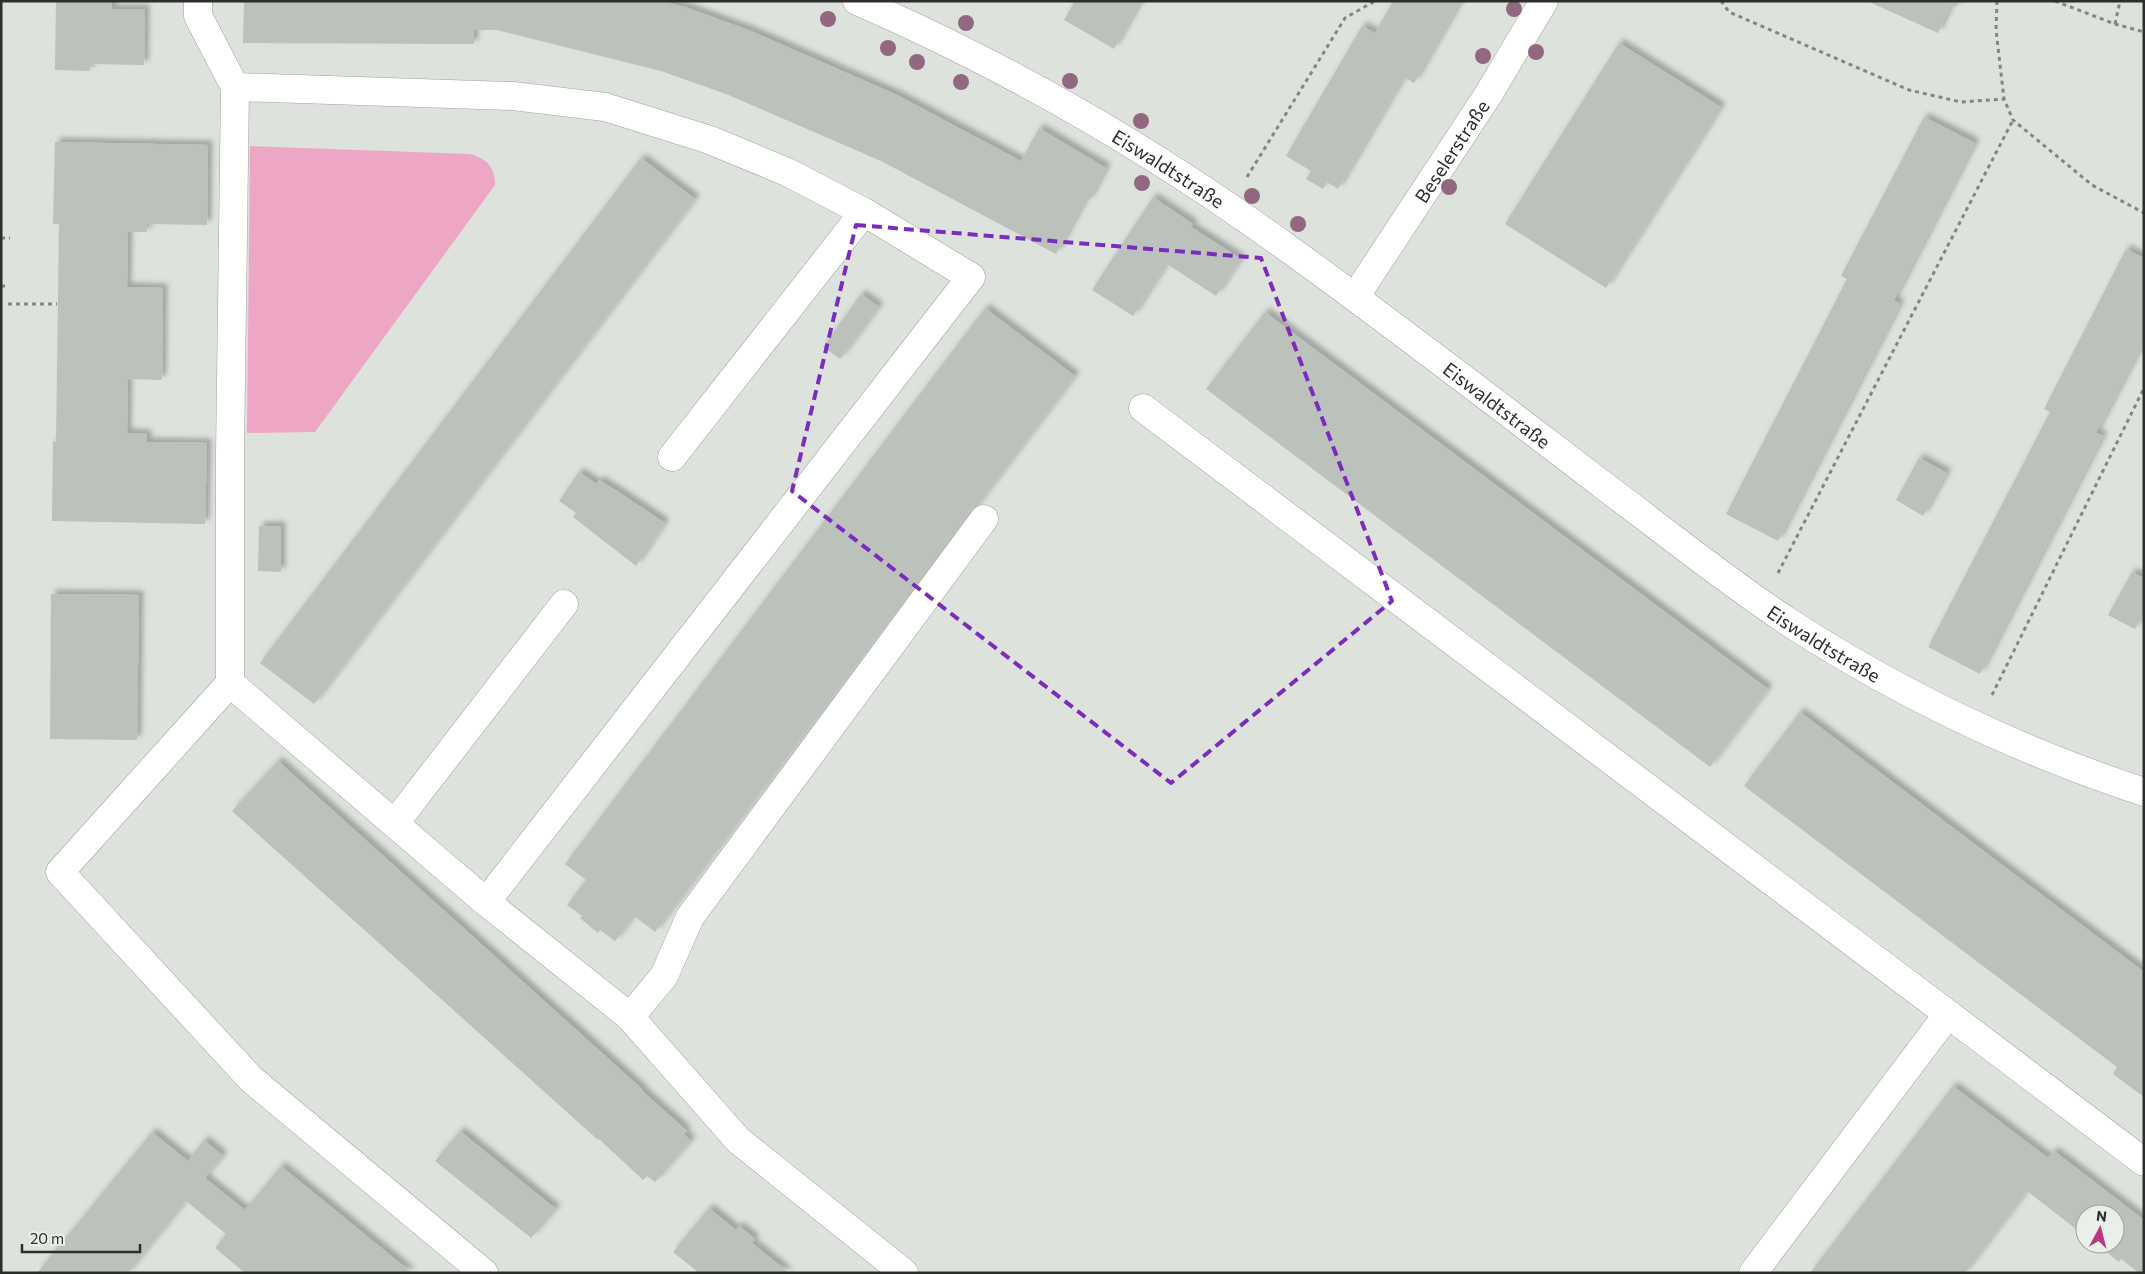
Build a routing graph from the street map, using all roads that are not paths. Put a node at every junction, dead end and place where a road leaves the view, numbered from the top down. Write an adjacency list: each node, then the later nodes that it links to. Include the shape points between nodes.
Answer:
1 (198, 1): 4 (street, via 198,16)
2 (857, 1): 6 (street, Eiswaldtstraße, via 1012,75 1109,129 1282,244)
3 (1544, 1): 6 (street, Beselerstraße, via 1488,96)
4 (235, 87): 5 (street, via 514,96 605,108 718,144 787,172); 11 (street)
5 (864, 212): 8 (street); 14 (street, via 971,278)
6 (1355, 298): 12 (street, Eiswaldtstraße, via 1786,620 1894,684 2013,744)
7 (1144, 408): 15 (street)
8 (672, 457)
9 (984, 519): 16 (street, via 690,917 664,976)
10 (564, 604): 13 (street)
11 (230, 683): 13 (street); 18 (street, via 60,872 251,1079)
12 (2144, 792)
13 (395, 823): 14 (street)
14 (486, 902): 16 (street)
15 (1948, 1014): 17 (street); 20 (street)
16 (630, 1017): 19 (street, via 738,1140)
17 (2144, 1162)
18 (484, 1273)
19 (904, 1273)
20 (1753, 1273)

